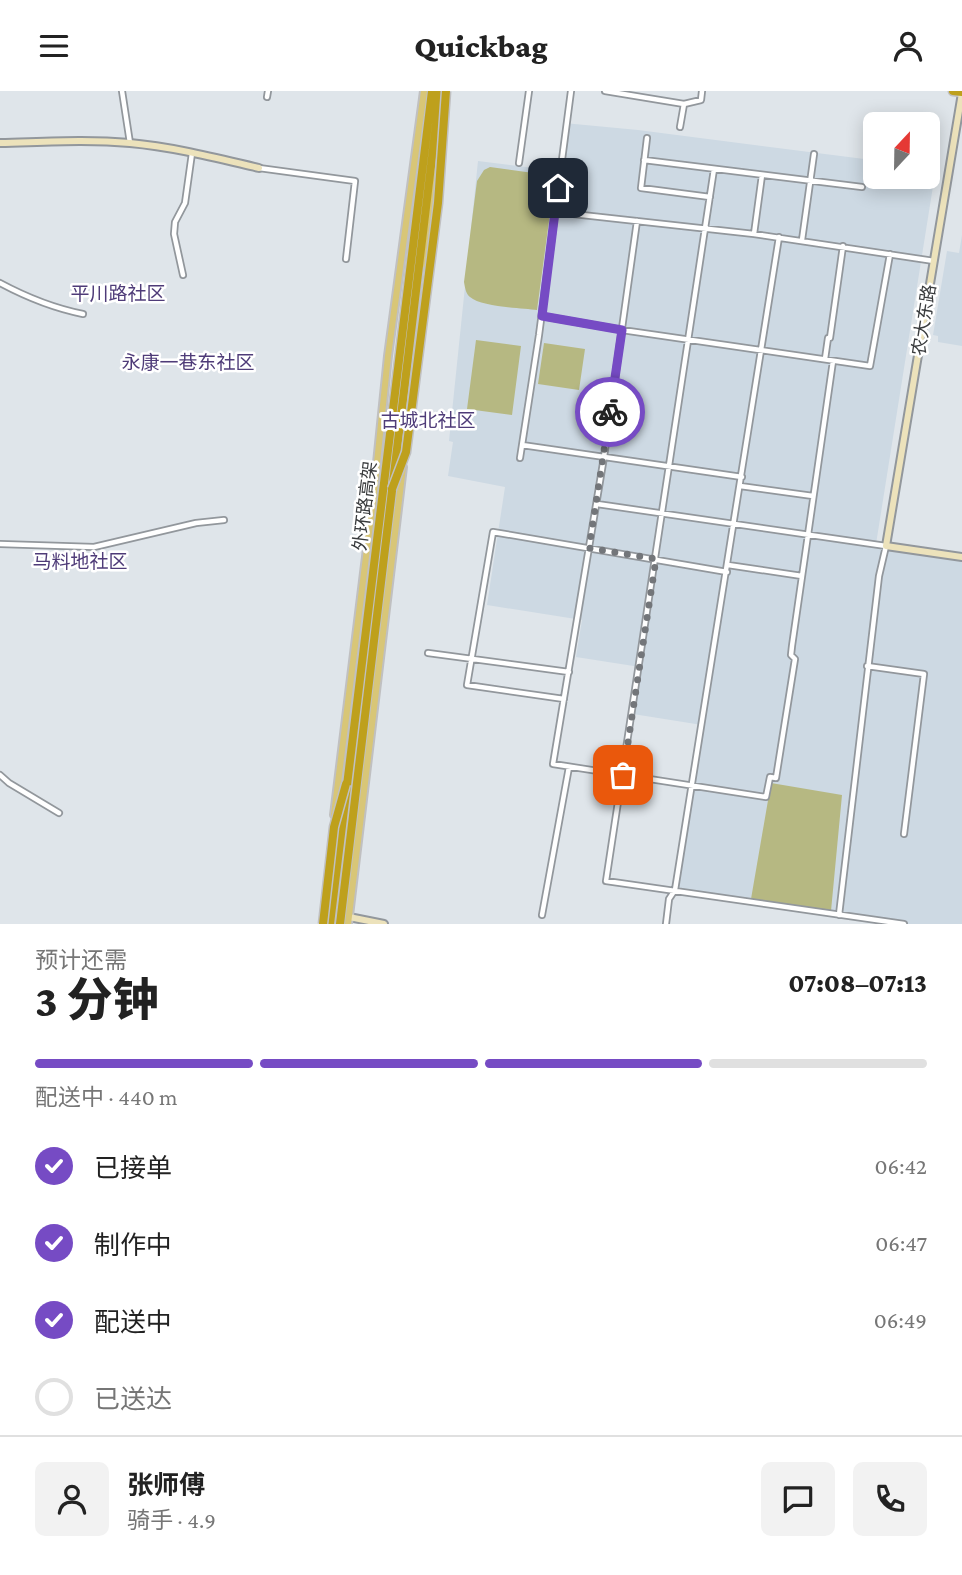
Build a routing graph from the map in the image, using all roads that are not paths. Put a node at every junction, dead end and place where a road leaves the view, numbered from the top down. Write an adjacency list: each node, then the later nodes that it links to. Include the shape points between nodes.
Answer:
1 (122, 91): 17 (street)
2 (424, 91): 82 (main road, via 388,356 330,853)
3 (432, 91): 82 (highway, 外环路高架, bridge, via 346,784 334,827)
4 (444, 91): 81 (main road, via 423,322); 83 (highway, 外环路高架, bridge, via 438,203 406,452 392,489)
5 (529, 91): 21 (street)
6 (571, 91): 28 (street)
7 (605, 91): 11 (street)
8 (702, 91): 13 (street, via 701,100)
9 (944, 91): 12 (main road)
10 (953, 91): 12 (highway)
11 (630, 93): 13 (street)
12 (962, 93): 37 (main road, 农大东路)
13 (684, 104): 14 (street)
14 (680, 127)
15 (647, 138): 20 (street)
16 (0, 143): 17 (main road)
17 (131, 143): 18 (main road)
18 (192, 153): 22 (main road); 38 (street, via 185,203 174,234)
19 (814, 154): 25 (street)
20 (644, 160): 23 (street); 27 (street, via 641,188)
21 (519, 163)
22 (259, 168): 36 (street, via 355,181)
23 (714, 169): 24 (street); 27 (street)
24 (762, 175): 25 (street); 31 (street)
25 (811, 181): 26 (street); 33 (street)
26 (863, 187)
27 (710, 197): 30 (street)
28 (555, 212): 29 (street); 41 (street)
29 (637, 221): 30 (street); 42 (street)
30 (706, 229): 31 (street); 43 (street)
31 (754, 234): 32 (street)
32 (779, 237): 33 (street); 44 (street)
33 (802, 240): 34 (street)
34 (843, 246): 35 (street); 45 (street)
35 (890, 254): 37 (street); 46 (street, via 870,366)
36 (346, 259)
37 (934, 261): 60 (main road, 农大东路)
38 (183, 275)
39 (0, 283): 40 (street, via 54,309)
40 (83, 314)
41 (542, 316): 42 (street); 47 (street)
42 (622, 330): 43 (street); 48 (street)
43 (689, 340): 44 (street); 50 (street)
44 (761, 351): 45 (street); 51 (street)
45 (824, 359): 46 (street)
46 (834, 361): 53 (street)
47 (522, 445): 48 (street); 49 (street)
48 (604, 457): 50 (street); 54 (street)
49 (520, 458)
50 (670, 467): 51 (street); 55 (street)
51 (742, 477): 52 (street)
52 (740, 486): 53 (street); 57 (street)
53 (813, 496): 58 (street)
54 (597, 504): 55 (street); 61 (street)
55 (663, 513): 57 (street); 63 (street)
56 (224, 520): 59 (street, via 94,547)
57 (735, 524): 58 (street); 64 (street)
58 (808, 535): 60 (street); 66 (street)
59 (0, 544)
60 (886, 546): 62 (main road); 69 (street)
61 (589, 548): 63 (street); 68 (street, via 493,532); 70 (street)
62 (962, 557)
63 (656, 559): 65 (street); 74 (street)
64 (728, 565): 65 (street); 66 (street)
65 (727, 572): 75 (street)
66 (802, 576): 75 (street, via 791,655 795,659 776,778 770,777 766,797)
67 (428, 653): 68 (street)
68 (472, 658): 70 (street); 71 (street, via 467,685)
69 (867, 666): 77 (street, via 924,674); 80 (street)
70 (569, 672): 71 (street)
71 (564, 699): 72 (street, via 553,764)
72 (569, 767): 74 (street); 79 (street)
73 (0, 775): 76 (street)
74 (623, 775): 75 (street); 78 (street, via 606,881)
75 (692, 786): 78 (street)
76 (59, 813)
77 (904, 834)
78 (675, 891): 80 (street); 85 (street, via 669,899)
79 (542, 915)
80 (839, 915): 86 (street)
81 (348, 921): 84 (main road)
82 (326, 924)
83 (341, 924)
84 (384, 924)
85 (666, 924)
86 (904, 924)

